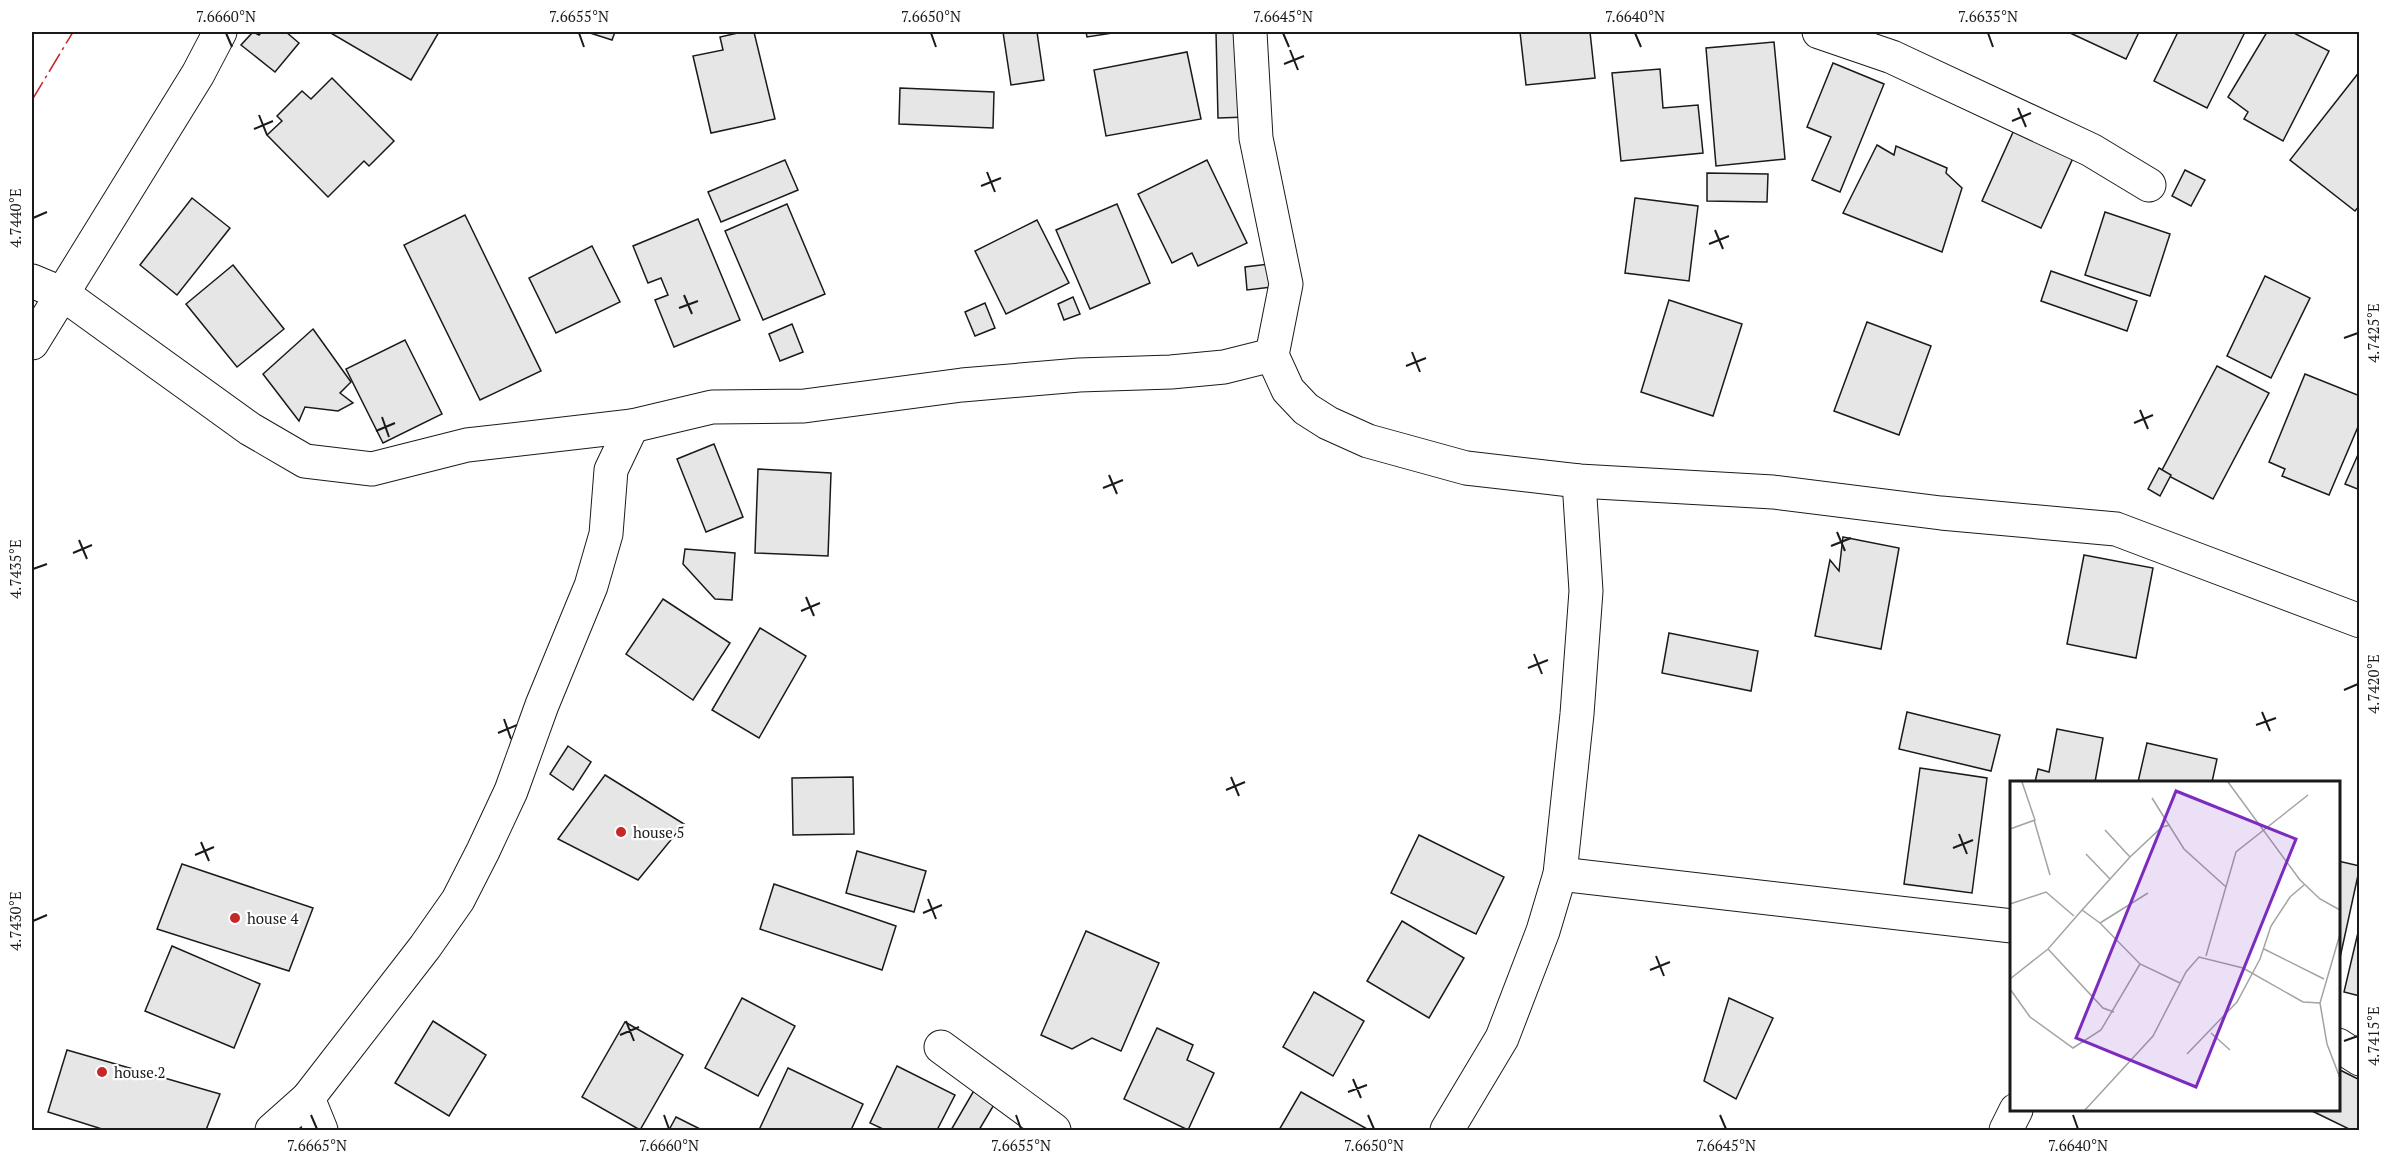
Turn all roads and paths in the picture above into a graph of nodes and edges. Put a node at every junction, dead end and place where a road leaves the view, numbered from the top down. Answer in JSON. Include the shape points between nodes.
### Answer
{"nodes":[{"id":1,"x":220,"y":32,"type":"edge"},
{"id":2,"x":1250,"y":32,"type":"edge"},
{"id":3,"x":1819,"y":32,"type":"edge"},
{"id":4,"x":1896,"y":44,"type":"edge"},
{"id":5,"x":2149,"y":185,"type":"dead end"},
{"id":6,"x":32,"y":281,"type":"edge"},
{"id":7,"x":63,"y":294,"type":"junction"},
{"id":8,"x":32,"y":343,"type":"edge"},
{"id":9,"x":1272,"y":355,"type":"junction"},
{"id":10,"x":633,"y":426,"type":"junction"},
{"id":11,"x":1579,"y":481,"type":"junction"},
{"id":12,"x":2360,"y":621,"type":"edge"},
{"id":13,"x":1560,"y":874,"type":"junction"},
{"id":14,"x":2010,"y":926,"type":"edge"},
{"id":15,"x":941,"y":1047,"type":"dead end"},
{"id":16,"x":2340,"y":1047,"type":"edge"},
{"id":17,"x":2360,"y":1059,"type":"edge"},
{"id":18,"x":308,"y":1098,"type":"junction"},
{"id":19,"x":2016,"y":1111,"type":"edge"},
{"id":20,"x":273,"y":1131,"type":"edge"},
{"id":21,"x":321,"y":1131,"type":"edge"},
{"id":22,"x":1054,"y":1131,"type":"edge"},
{"id":23,"x":1447,"y":1131,"type":"edge"},
{"id":24,"x":2006,"y":1131,"type":"edge"}],
"edges":[{"from":1,"to":7,"type":"street"},
{"from":2,"to":9,"type":"street","via":[[1256,138],[1286,284]]},
{"from":3,"to":4,"type":"street"},
{"from":4,"to":5,"type":"street"},
{"from":6,"to":7,"type":"street"},
{"from":7,"to":8,"type":"street"},
{"from":7,"to":10,"type":"street","via":[[250,429],[305,461],[372,469],[467,445]]},
{"from":9,"to":10,"type":"street","via":[[1224,367],[1171,372],[962,385],[804,406],[712,407]]},
{"from":9,"to":11,"type":"street","via":[[1288,390],[1306,409],[1368,441],[1466,468]]},
{"from":10,"to":18,"type":"street","via":[[611,470],[606,534],[591,586],[511,791],[483,850],[458,900],[432,938]]},
{"from":11,"to":12,"type":"street","via":[[1773,492],[2116,529]]},
{"from":11,"to":13,"type":"street","via":[[1586,591]]},
{"from":13,"to":14,"type":"street"},
{"from":13,"to":23,"type":"street","via":[[1502,1038]]},
{"from":15,"to":22,"type":"street"},
{"from":16,"to":17,"type":"street"},
{"from":18,"to":20,"type":"street"},
{"from":18,"to":21,"type":"street"},
{"from":19,"to":24,"type":"street"}]}
